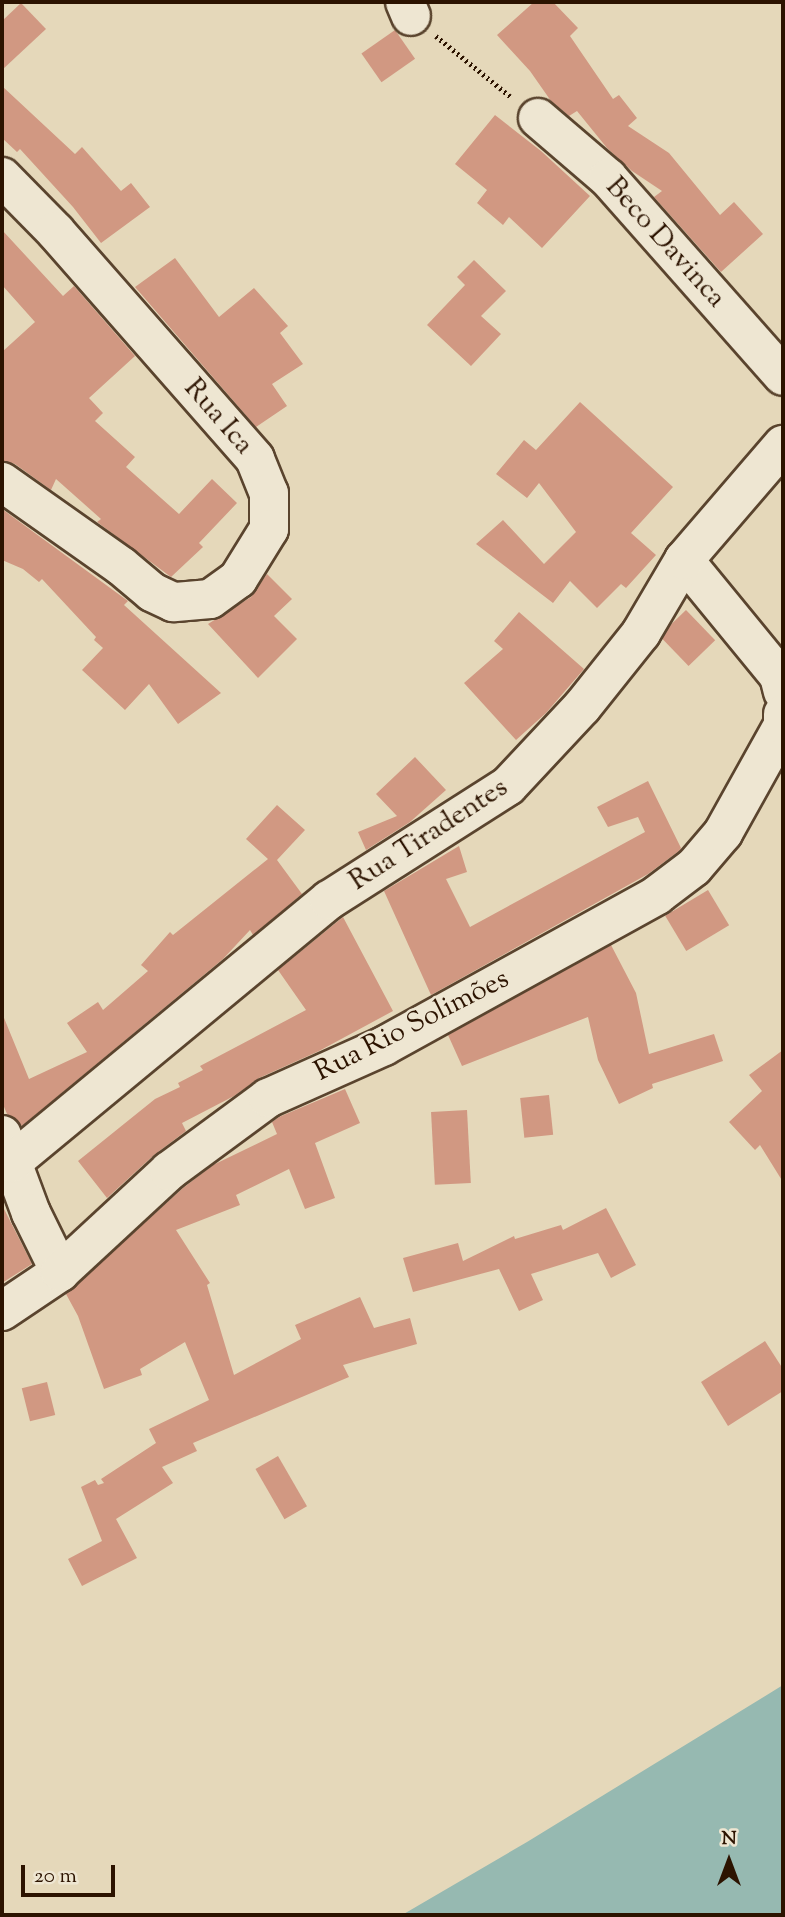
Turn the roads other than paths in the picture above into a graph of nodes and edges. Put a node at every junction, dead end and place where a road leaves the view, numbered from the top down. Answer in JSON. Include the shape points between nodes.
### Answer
{"nodes":[{"id":1,"x":538,"y":118,"type":"road end"},
{"id":2,"x":2,"y":177,"type":"edge"},
{"id":3,"x":783,"y":376,"type":"edge"},
{"id":4,"x":783,"y":444,"type":"edge"},
{"id":5,"x":2,"y":482,"type":"edge"},
{"id":6,"x":684,"y":560,"type":"junction"},
{"id":7,"x":783,"y":692,"type":"edge"},
{"id":8,"x":783,"y":714,"type":"edge"},
{"id":9,"x":6,"y":1149,"type":"edge"},
{"id":10,"x":60,"y":1272,"type":"junction"},
{"id":11,"x":2,"y":1311,"type":"edge"}],
"edges":[{"from":1,"to":3,"type":"street","name":"Beco Davinca","via":[[608,178]]},
{"from":2,"to":5,"type":"street","name":"Rua Ica","via":[[255,459],[269,493],[269,530],[238,579],[210,599],[173,602],[152,592]]},
{"from":4,"to":6,"type":"street","name":"Rua Tiradentes"},
{"from":6,"to":7,"type":"street","via":[[779,676]]},
{"from":6,"to":9,"type":"street","name":"Rua Tiradentes","via":[[641,633],[508,786],[329,900]]},
{"from":8,"to":10,"type":"street","name":"Rua Rio Solimões","via":[[783,725],[723,833],[694,867],[657,895],[384,1046],[268,1098],[169,1171]]},
{"from":9,"to":10,"type":"street"},
{"from":10,"to":11,"type":"street","name":"Rua Rio Solimões"}]}
